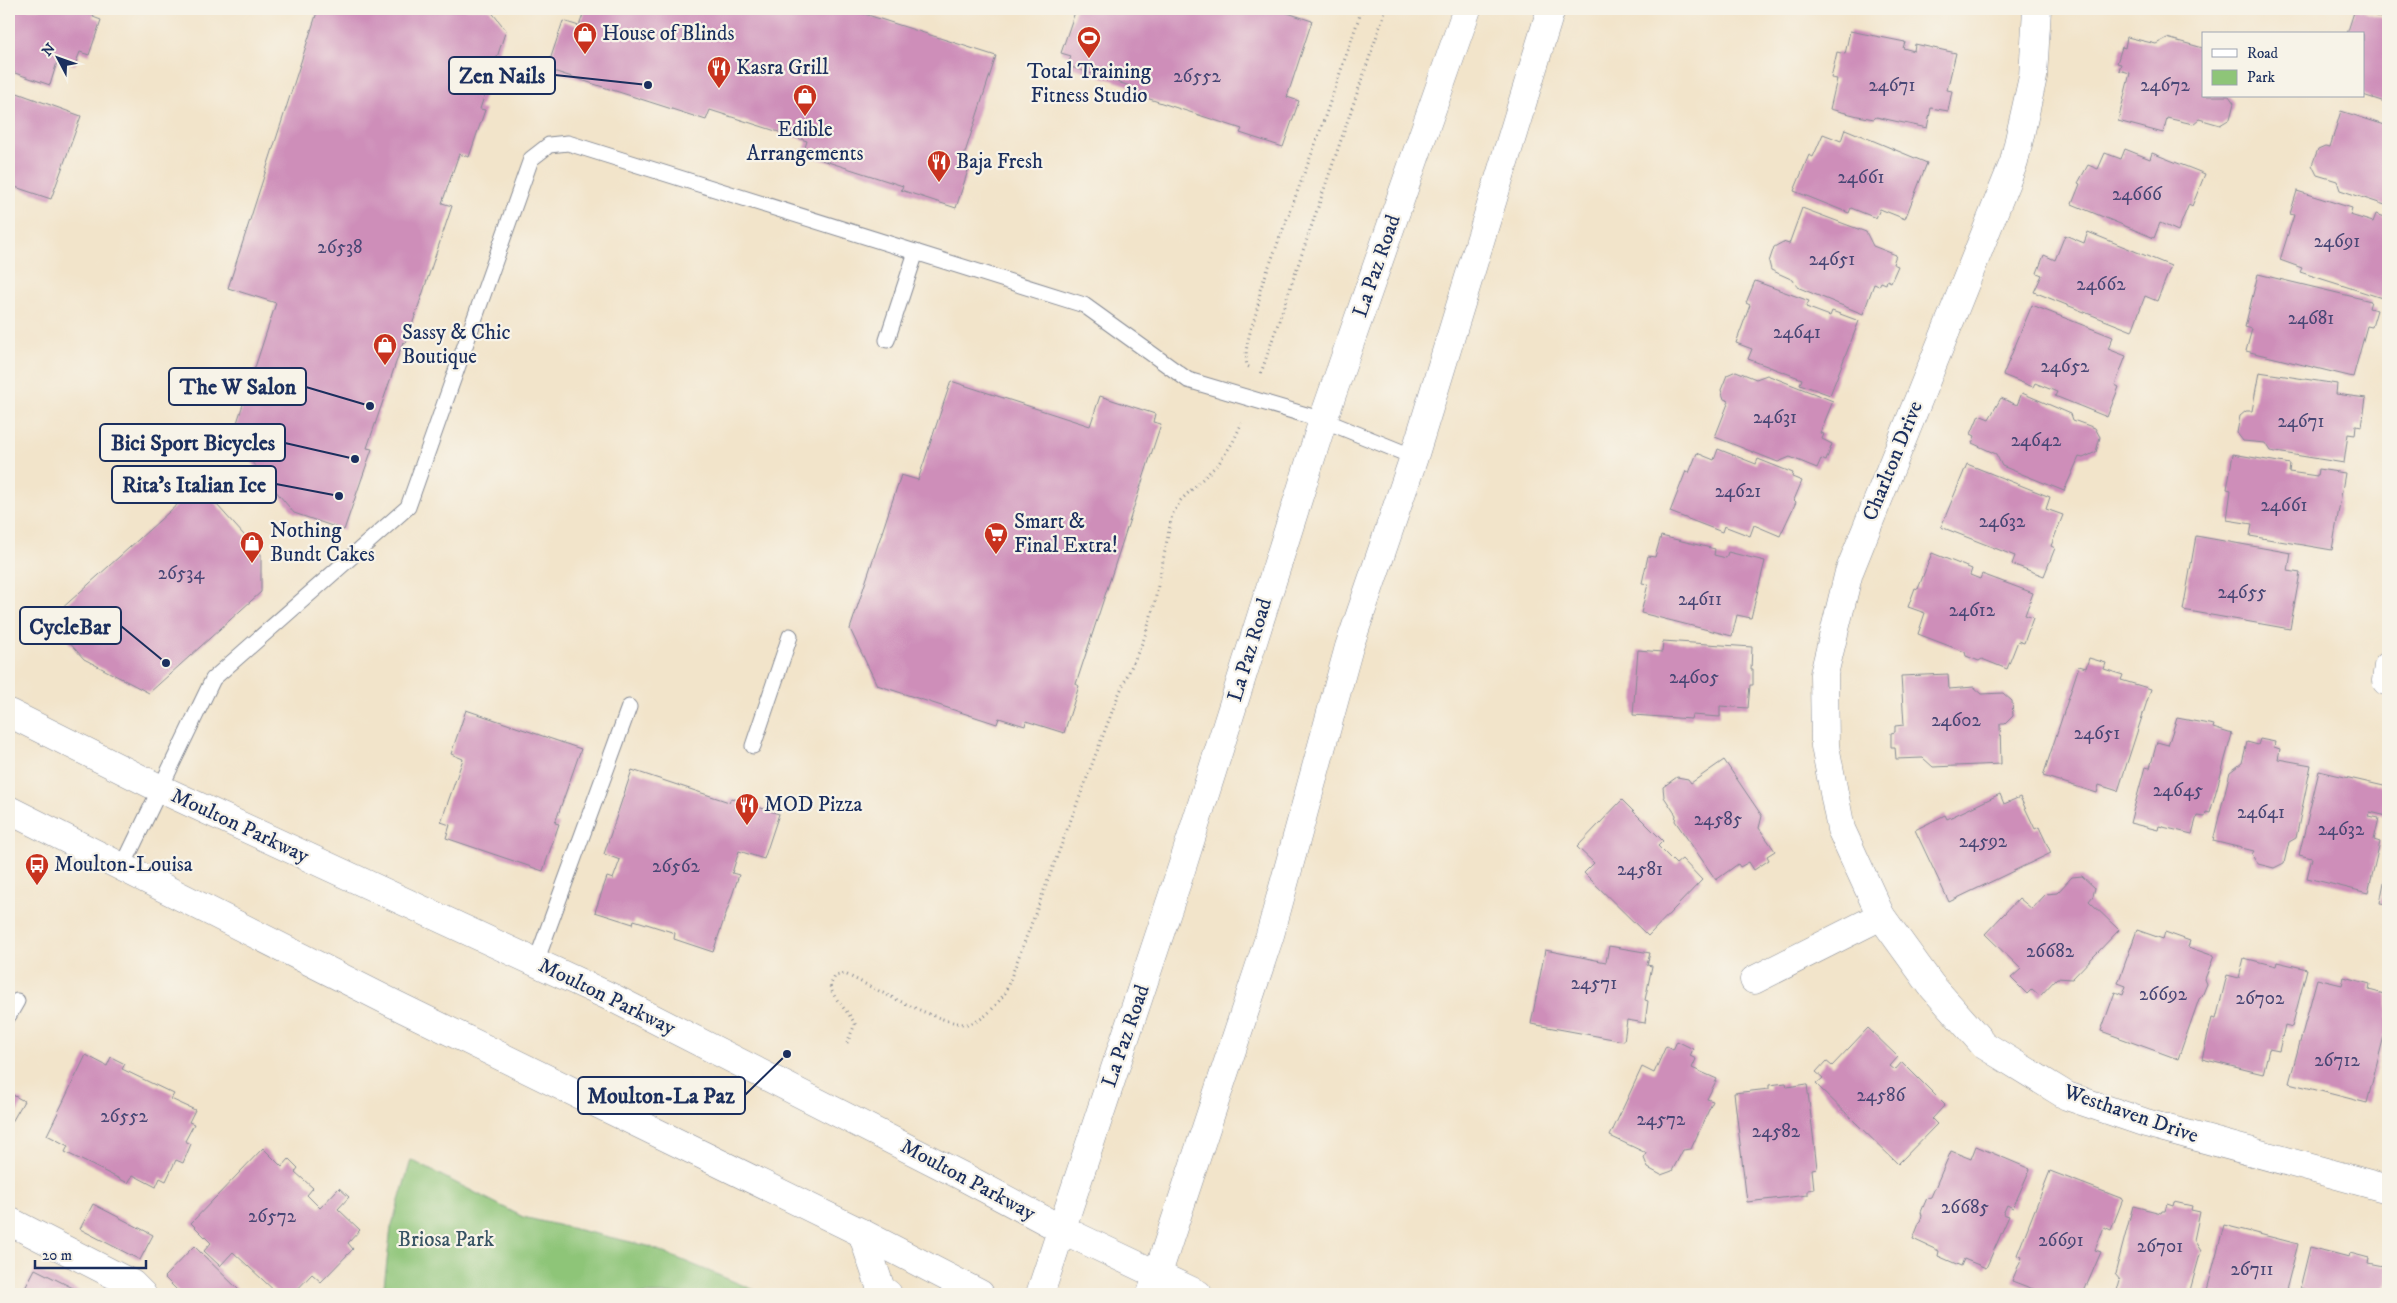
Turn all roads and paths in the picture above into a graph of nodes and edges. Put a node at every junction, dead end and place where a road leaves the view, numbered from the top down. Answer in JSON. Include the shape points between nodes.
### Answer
{"nodes":[{"id":1,"x":1362,"y":9,"type":"edge"},
{"id":2,"x":1386,"y":9,"type":"edge"},
{"id":3,"x":1467,"y":9,"type":"edge"},
{"id":4,"x":1551,"y":9,"type":"edge"},
{"id":5,"x":2037,"y":9,"type":"edge"},
{"id":6,"x":916,"y":252,"type":"junction"},
{"id":7,"x":887,"y":340,"type":"dead end"},
{"id":8,"x":1262,"y":372,"type":"junction"},
{"id":9,"x":1252,"y":400,"type":"junction"},
{"id":10,"x":1323,"y":420,"type":"junction"},
{"id":11,"x":1414,"y":457,"type":"junction"},
{"id":12,"x":790,"y":636,"type":"dead end"},
{"id":13,"x":628,"y":707,"type":"dead end"},
{"id":14,"x":9,"y":713,"type":"edge"},
{"id":15,"x":753,"y":746,"type":"dead end"},
{"id":16,"x":161,"y":790,"type":"junction"},
{"id":17,"x":9,"y":810,"type":"edge"},
{"id":18,"x":122,"y":868,"type":"junction"},
{"id":19,"x":1882,"y":916,"type":"junction"},
{"id":20,"x":536,"y":962,"type":"junction"},
{"id":21,"x":1754,"y":980,"type":"dead end"},
{"id":22,"x":17,"y":1001,"type":"dead end"},
{"id":23,"x":9,"y":1014,"type":"edge"},
{"id":24,"x":847,"y":1043,"type":"dead end"},
{"id":25,"x":2388,"y":1189,"type":"edge"},
{"id":26,"x":9,"y":1222,"type":"edge"},
{"id":27,"x":1061,"y":1229,"type":"junction"},
{"id":28,"x":862,"y":1233,"type":"junction"},
{"id":29,"x":1154,"y":1285,"type":"edge"},
{"id":30,"x":735,"y":1290,"type":"dead end"},
{"id":31,"x":142,"y":1294,"type":"edge"},
{"id":32,"x":731,"y":1294,"type":"edge"},
{"id":33,"x":888,"y":1294,"type":"edge"},
{"id":34,"x":980,"y":1294,"type":"edge"},
{"id":35,"x":1040,"y":1294,"type":"edge"},
{"id":36,"x":1198,"y":1294,"type":"edge"}],
"edges":[{"from":1,"to":8,"type":"path","via":[[1260,290],[1260,307],[1244,352],[1247,366]]},
{"from":2,"to":8,"type":"path"},
{"from":3,"to":10,"type":"main road","name":"La Paz Road"},
{"from":4,"to":11,"type":"main road"},
{"from":5,"to":19,"type":"main road","name":"Charlton Drive","via":[[2033,77],[2014,162],[1849,572],[1824,674],[1825,746],[1841,829]]},
{"from":6,"to":7,"type":"lane"},
{"from":6,"to":9,"type":"lane","via":[[1084,305],[1188,380]]},
{"from":6,"to":16,"type":"lane","via":[[568,143],[549,145],[531,159],[408,507],[213,679]]},
{"from":8,"to":9,"type":"path"},
{"from":9,"to":10,"type":"lane"},
{"from":9,"to":24,"type":"path","via":[[1233,442],[1219,463],[1181,500],[1172,515],[1154,606],[1144,638],[1118,696],[1005,993],[988,1014],[968,1024],[949,1022],[845,974],[835,976],[830,986],[833,997],[850,1012],[856,1024]]},
{"from":10,"to":11,"type":"lane"},
{"from":10,"to":27,"type":"main road","name":"La Paz Road","via":[[1182,867]]},
{"from":11,"to":29,"type":"main road","via":[[1349,647],[1270,935]]},
{"from":12,"to":15,"type":"lane"},
{"from":13,"to":20,"type":"lane"},
{"from":14,"to":16,"type":"main road","name":"Moulton Parkway"},
{"from":16,"to":18,"type":"lane"},
{"from":16,"to":20,"type":"main road","name":"Moulton Parkway"},
{"from":17,"to":18,"type":"main road"},
{"from":18,"to":28,"type":"main road"},
{"from":19,"to":21,"type":"main road"},
{"from":19,"to":25,"type":"main road","name":"Westhaven Drive","via":[[1931,985],[1984,1045],[2068,1096],[2146,1123]]},
{"from":20,"to":27,"type":"main road","name":"Moulton Parkway","via":[[615,999]]},
{"from":22,"to":23,"type":"lane"},
{"from":26,"to":31,"type":"main road","via":[[132,1284]]},
{"from":27,"to":29,"type":"main road","name":"Moulton Parkway"},
{"from":27,"to":35,"type":"main road","name":"La Paz Road"},
{"from":28,"to":33,"type":"main road","via":[[881,1289]]},
{"from":28,"to":34,"type":"main road"},
{"from":29,"to":36,"type":"main road","name":"Moulton Parkway"},
{"from":30,"to":32,"type":"path"}]}
